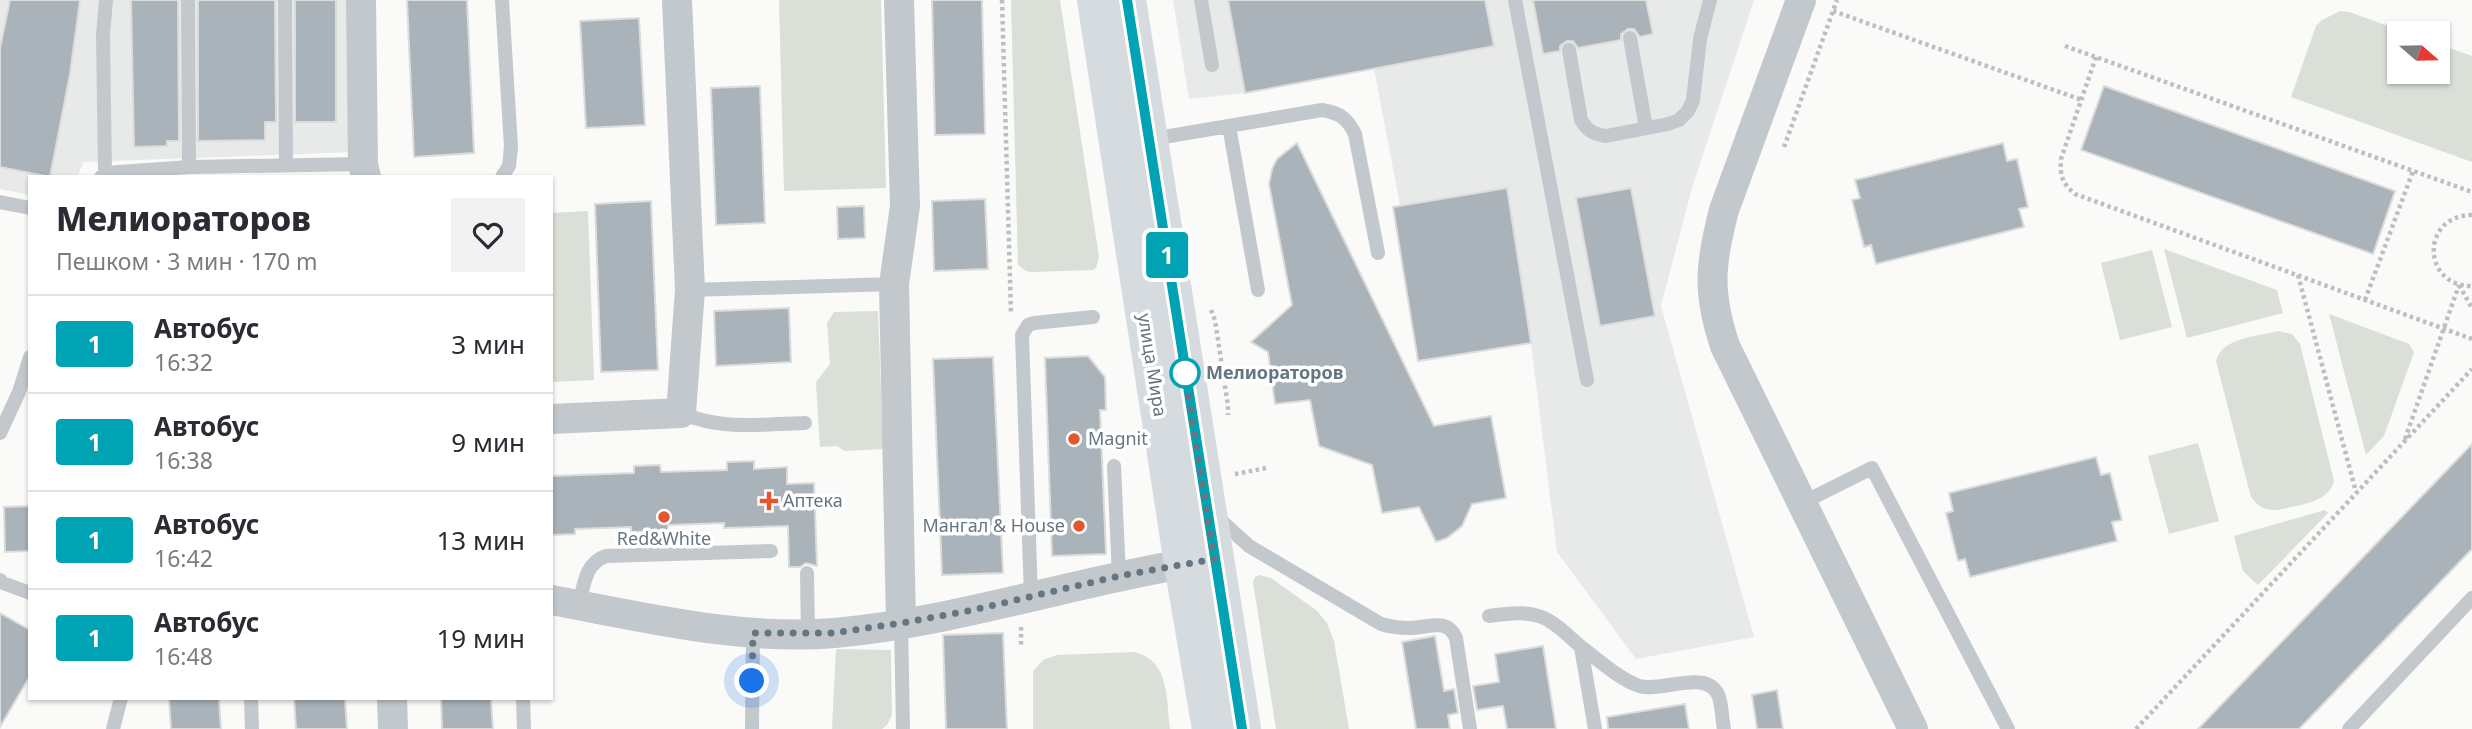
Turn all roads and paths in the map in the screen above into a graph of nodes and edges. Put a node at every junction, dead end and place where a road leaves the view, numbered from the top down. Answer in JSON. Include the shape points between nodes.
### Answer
{"nodes":[{"id":1,"x":106,"y":0,"type":"edge"},
{"id":2,"x":188,"y":0,"type":"edge"},
{"id":3,"x":285,"y":0,"type":"edge"},
{"id":4,"x":361,"y":0,"type":"edge"},
{"id":5,"x":502,"y":0,"type":"edge"},
{"id":6,"x":677,"y":0,"type":"edge"},
{"id":7,"x":898,"y":0,"type":"edge"},
{"id":8,"x":1096,"y":0,"type":"edge"},
{"id":9,"x":1127,"y":0,"type":"edge"},
{"id":10,"x":1201,"y":0,"type":"edge"},
{"id":11,"x":1515,"y":0,"type":"edge"},
{"id":12,"x":1710,"y":0,"type":"edge"},
{"id":13,"x":1801,"y":0,"type":"edge"},
{"id":14,"x":1837,"y":0,"type":"edge"},
{"id":15,"x":1833,"y":11,"type":"junction"},
{"id":16,"x":1630,"y":38,"type":"dead end"},
{"id":17,"x":2065,"y":46,"type":"dead end"},
{"id":18,"x":1569,"y":50,"type":"dead end"},
{"id":19,"x":2096,"y":57,"type":"junction"},
{"id":20,"x":1212,"y":65,"type":"dead end"},
{"id":21,"x":2081,"y":100,"type":"junction"},
{"id":22,"x":1229,"y":126,"type":"junction"},
{"id":23,"x":1646,"y":128,"type":"junction"},
{"id":24,"x":1149,"y":139,"type":"junction"},
{"id":25,"x":1784,"y":147,"type":"dead end"},
{"id":26,"x":286,"y":164,"type":"junction"},
{"id":27,"x":189,"y":167,"type":"junction"},
{"id":28,"x":364,"y":170,"type":"edge"},
{"id":29,"x":2413,"y":171,"type":"junction"},
{"id":30,"x":208,"y":172,"type":"edge"},
{"id":31,"x":103,"y":175,"type":"edge"},
{"id":32,"x":503,"y":175,"type":"edge"},
{"id":33,"x":2472,"y":191,"type":"edge"},
{"id":34,"x":0,"y":202,"type":"edge"},
{"id":35,"x":28,"y":208,"type":"edge"},
{"id":36,"x":2472,"y":215,"type":"edge"},
{"id":37,"x":1378,"y":253,"type":"dead end"},
{"id":38,"x":2298,"y":275,"type":"junction"},
{"id":39,"x":894,"y":284,"type":"junction"},
{"id":40,"x":2459,"y":285,"type":"junction"},
{"id":41,"x":2472,"y":286,"type":"edge"},
{"id":42,"x":690,"y":290,"type":"junction"},
{"id":43,"x":1258,"y":290,"type":"dead end"},
{"id":44,"x":2365,"y":300,"type":"junction"},
{"id":45,"x":2472,"y":308,"type":"edge"},
{"id":46,"x":1093,"y":317,"type":"dead end"},
{"id":47,"x":2444,"y":328,"type":"junction"},
{"id":48,"x":2472,"y":339,"type":"edge"},
{"id":49,"x":28,"y":363,"type":"edge"},
{"id":50,"x":2472,"y":369,"type":"edge"},
{"id":51,"x":1587,"y":380,"type":"dead end"},
{"id":52,"x":681,"y":413,"type":"junction"},
{"id":53,"x":553,"y":419,"type":"edge"},
{"id":54,"x":805,"y":423,"type":"dead end"},
{"id":55,"x":0,"y":433,"type":"edge"},
{"id":56,"x":2404,"y":441,"type":"junction"},
{"id":57,"x":1114,"y":466,"type":"dead end"},
{"id":58,"x":2356,"y":493,"type":"junction"},
{"id":59,"x":1204,"y":499,"type":"junction"},
{"id":60,"x":1802,"y":503,"type":"junction"},
{"id":61,"x":771,"y":551,"type":"dead end"},
{"id":62,"x":1198,"y":561,"type":"junction"},
{"id":63,"x":807,"y":573,"type":"dead end"},
{"id":64,"x":1119,"y":576,"type":"junction"},
{"id":65,"x":0,"y":580,"type":"edge"},
{"id":66,"x":28,"y":592,"type":"edge"},
{"id":67,"x":1031,"y":596,"type":"junction"},
{"id":68,"x":2472,"y":598,"type":"edge"},
{"id":69,"x":565,"y":602,"type":"edge"},
{"id":70,"x":1489,"y":616,"type":"dead end"},
{"id":71,"x":901,"y":623,"type":"junction"},
{"id":72,"x":753,"y":633,"type":"junction"},
{"id":73,"x":808,"y":634,"type":"junction"},
{"id":74,"x":1581,"y":647,"type":"junction"},
{"id":75,"x":120,"y":700,"type":"edge"},
{"id":76,"x":251,"y":700,"type":"edge"},
{"id":77,"x":392,"y":700,"type":"edge"},
{"id":78,"x":523,"y":700,"type":"edge"},
{"id":79,"x":113,"y":729,"type":"edge"},
{"id":80,"x":252,"y":729,"type":"edge"},
{"id":81,"x":393,"y":729,"type":"edge"},
{"id":82,"x":524,"y":729,"type":"edge"},
{"id":83,"x":752,"y":729,"type":"edge"},
{"id":84,"x":903,"y":729,"type":"edge"},
{"id":85,"x":1211,"y":729,"type":"edge"},
{"id":86,"x":1242,"y":729,"type":"edge"},
{"id":87,"x":1471,"y":729,"type":"edge"},
{"id":88,"x":1595,"y":729,"type":"edge"},
{"id":89,"x":1724,"y":729,"type":"edge"},
{"id":90,"x":1913,"y":729,"type":"edge"},
{"id":91,"x":2008,"y":729,"type":"edge"},
{"id":92,"x":2136,"y":729,"type":"edge"},
{"id":93,"x":2349,"y":729,"type":"edge"}],
"edges":[{"from":1,"to":31,"type":"lane"},
{"from":2,"to":27,"type":"lane"},
{"from":3,"to":26,"type":"lane"},
{"from":4,"to":28,"type":"street"},
{"from":5,"to":32,"type":"lane","via":[[511,147]]},
{"from":6,"to":42,"type":"street"},
{"from":7,"to":39,"type":"street","via":[[905,206]]},
{"from":8,"to":62,"type":"main road","name":"улица Мира"},
{"from":9,"to":24,"type":"main road","name":"улица Мира"},
{"from":10,"to":20,"type":"lane"},
{"from":11,"to":51,"type":"lane"},
{"from":12,"to":23,"type":"lane","via":[[1688,111],[1678,120]]},
{"from":13,"to":60,"type":"street","via":[[1724,210],[1715,243],[1712,299],[1724,346]]},
{"from":14,"to":15,"type":"path"},
{"from":15,"to":21,"type":"path"},
{"from":15,"to":25,"type":"path"},
{"from":16,"to":23,"type":"lane"},
{"from":17,"to":19,"type":"path"},
{"from":18,"to":23,"type":"lane","via":[[1581,120],[1587,129],[1606,136]]},
{"from":19,"to":21,"type":"path"},
{"from":19,"to":29,"type":"path"},
{"from":21,"to":38,"type":"path","via":[[2060,174],[2075,194]]},
{"from":22,"to":24,"type":"lane"},
{"from":22,"to":37,"type":"lane","via":[[1322,110],[1347,119],[1355,134]]},
{"from":22,"to":43,"type":"lane"},
{"from":24,"to":59,"type":"main road","name":"улица Мира"},
{"from":26,"to":28,"type":"lane"},
{"from":26,"to":30,"type":"lane"},
{"from":27,"to":30,"type":"lane"},
{"from":27,"to":31,"type":"lane"},
{"from":29,"to":33,"type":"path"},
{"from":29,"to":44,"type":"path"},
{"from":34,"to":35,"type":"lane"},
{"from":36,"to":40,"type":"path","via":[[2446,223],[2434,243],[2440,271]]},
{"from":38,"to":44,"type":"path"},
{"from":38,"to":58,"type":"path"},
{"from":39,"to":42,"type":"lane"},
{"from":39,"to":71,"type":"street"},
{"from":40,"to":41,"type":"path"},
{"from":40,"to":45,"type":"path"},
{"from":40,"to":47,"type":"path"},
{"from":42,"to":52,"type":"street"},
{"from":44,"to":47,"type":"path"},
{"from":46,"to":67,"type":"lane","via":[[1034,323],[1022,335]]},
{"from":47,"to":48,"type":"path"},
{"from":47,"to":56,"type":"path"},
{"from":49,"to":55,"type":"lane"},
{"from":50,"to":56,"type":"path"},
{"from":52,"to":53,"type":"street"},
{"from":52,"to":54,"type":"lane","via":[[723,426]]},
{"from":56,"to":58,"type":"path"},
{"from":57,"to":64,"type":"lane"},
{"from":58,"to":92,"type":"path"},
{"from":59,"to":62,"type":"main road","name":"улица Мира"},
{"from":59,"to":87,"type":"lane","via":[[1249,546],[1369,617],[1395,628],[1438,624],[1453,631]]},
{"from":60,"to":90,"type":"street"},
{"from":60,"to":91,"type":"lane","via":[[1872,468]]},
{"from":61,"to":69,"type":"lane","via":[[606,556],[593,562]]},
{"from":62,"to":64,"type":"street"},
{"from":62,"to":85,"type":"main road","name":"улица Мира"},
{"from":62,"to":86,"type":"main road","name":"улица Мира"},
{"from":63,"to":73,"type":"lane"},
{"from":64,"to":67,"type":"street"},
{"from":65,"to":66,"type":"lane"},
{"from":67,"to":71,"type":"street"},
{"from":68,"to":93,"type":"lane"},
{"from":69,"to":72,"type":"street"},
{"from":70,"to":74,"type":"lane","via":[[1516,612],[1544,616]]},
{"from":71,"to":73,"type":"street"},
{"from":71,"to":84,"type":"lane"},
{"from":72,"to":73,"type":"street"},
{"from":72,"to":83,"type":"lane"},
{"from":74,"to":88,"type":"lane"},
{"from":74,"to":89,"type":"lane","via":[[1641,687],[1705,683],[1718,697]]},
{"from":75,"to":79,"type":"lane"},
{"from":76,"to":80,"type":"lane"},
{"from":77,"to":81,"type":"street"},
{"from":78,"to":82,"type":"lane"}]}
